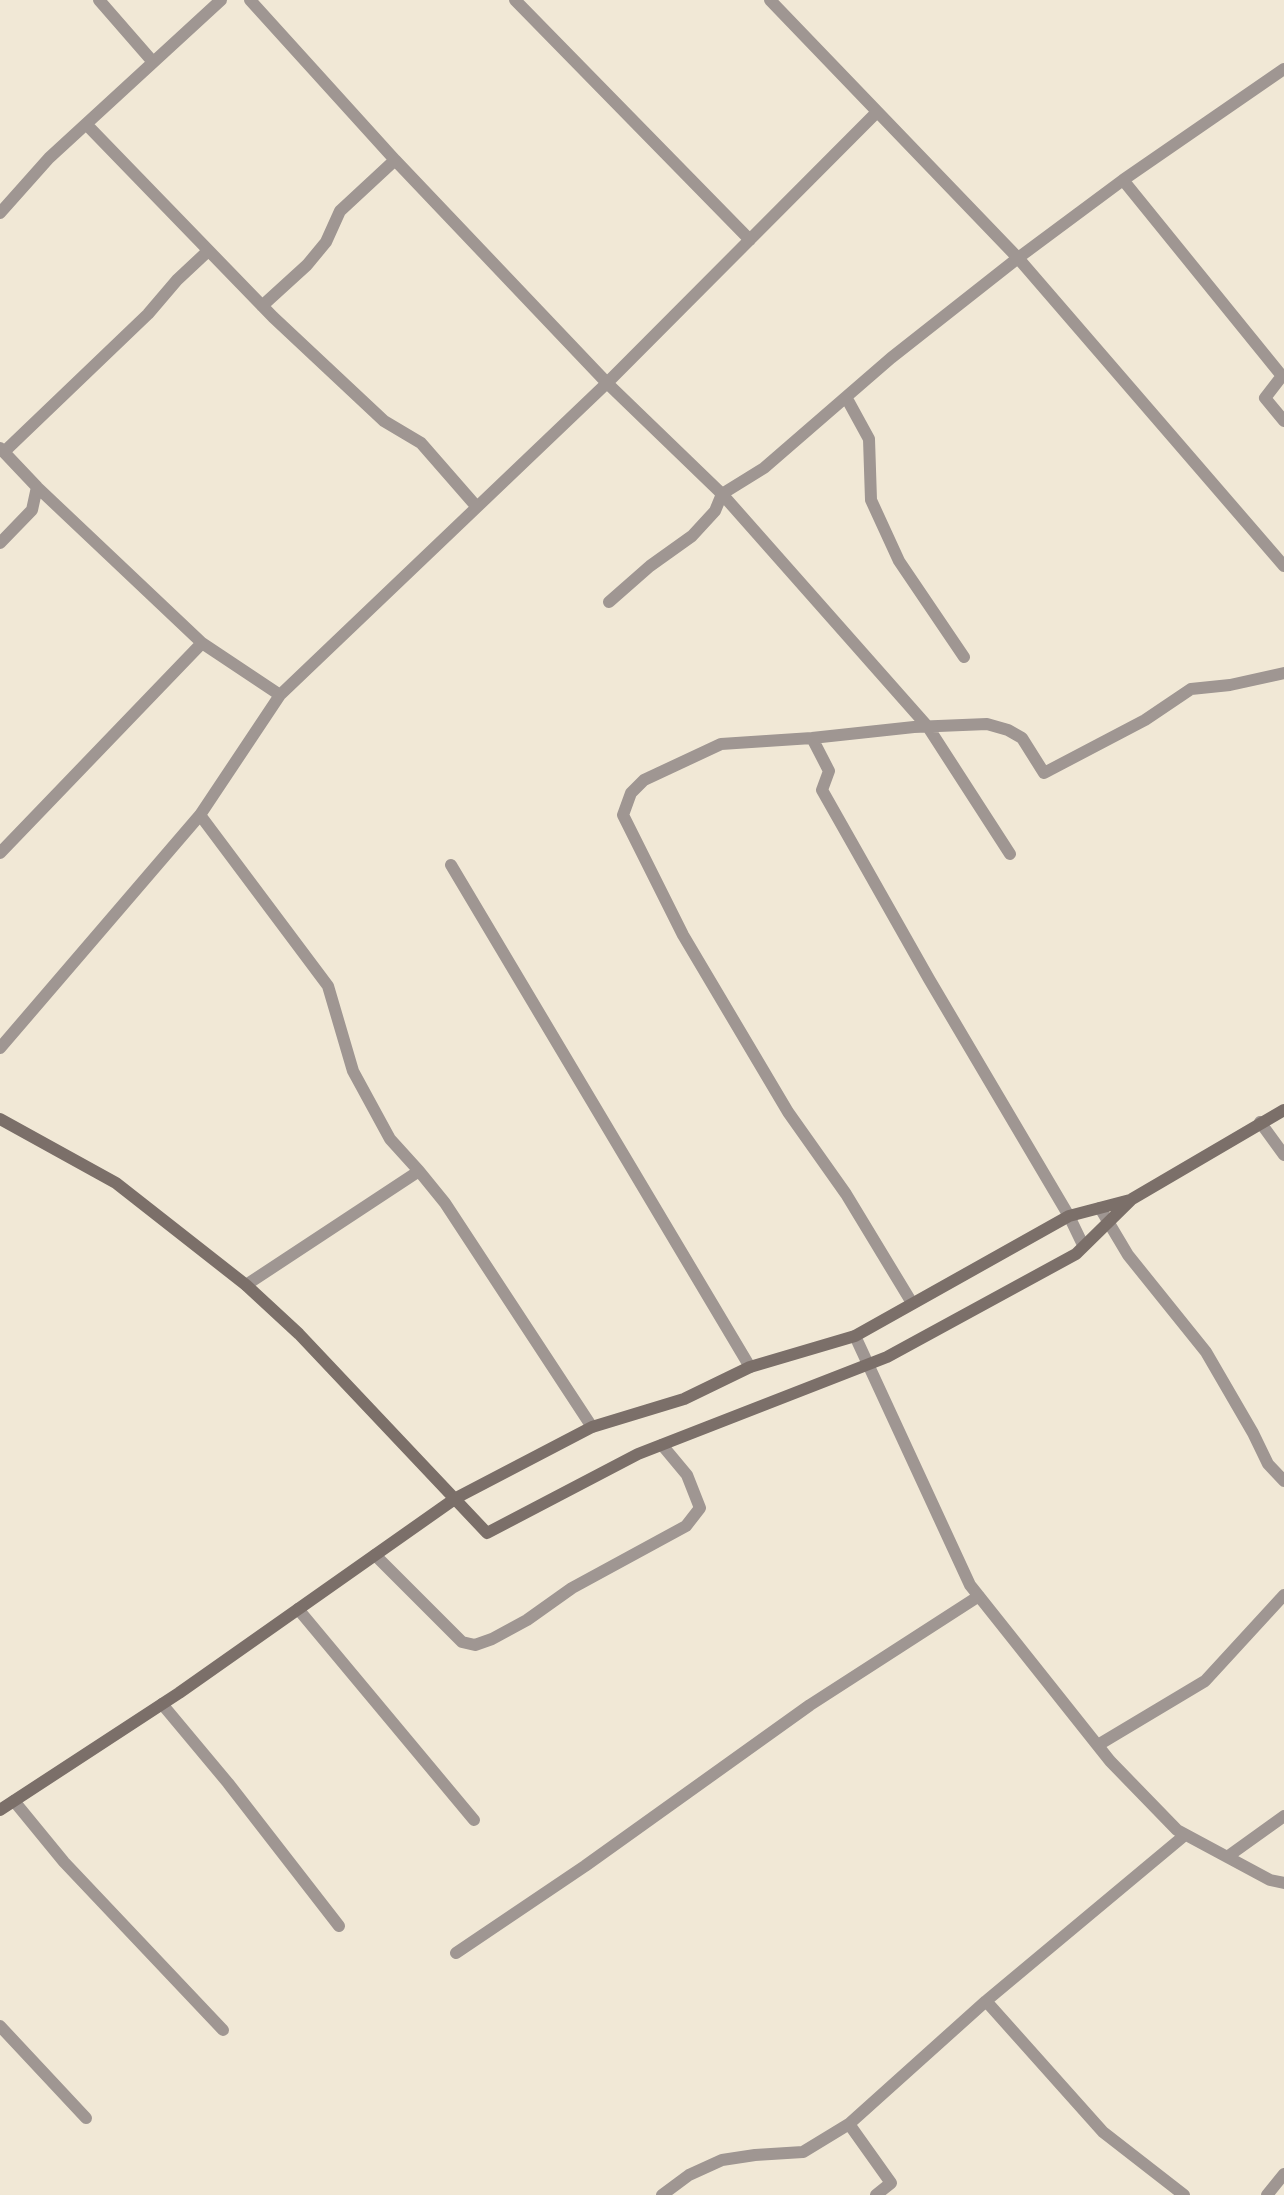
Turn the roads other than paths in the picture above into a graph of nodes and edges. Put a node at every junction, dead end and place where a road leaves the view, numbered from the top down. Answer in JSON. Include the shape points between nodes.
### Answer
{"nodes":[{"id":1,"x":99,"y":0,"type":"edge"},
{"id":2,"x":221,"y":0,"type":"edge"},
{"id":3,"x":250,"y":0,"type":"edge"},
{"id":4,"x":516,"y":0,"type":"edge"},
{"id":5,"x":770,"y":0,"type":"edge"},
{"id":6,"x":153,"y":62,"type":"junction"},
{"id":7,"x":1284,"y":70,"type":"edge"},
{"id":8,"x":877,"y":112,"type":"junction"},
{"id":9,"x":86,"y":124,"type":"junction"},
{"id":10,"x":395,"y":160,"type":"junction"},
{"id":11,"x":1123,"y":180,"type":"junction"},
{"id":12,"x":0,"y":213,"type":"edge"},
{"id":13,"x":750,"y":240,"type":"junction"},
{"id":14,"x":208,"y":251,"type":"junction"},
{"id":15,"x":1018,"y":258,"type":"junction"},
{"id":16,"x":262,"y":306,"type":"junction"},
{"id":17,"x":607,"y":383,"type":"junction"},
{"id":18,"x":846,"y":397,"type":"junction"},
{"id":19,"x":1284,"y":421,"type":"edge"},
{"id":20,"x":2,"y":450,"type":"edge"},
{"id":21,"x":37,"y":487,"type":"junction"},
{"id":22,"x":722,"y":494,"type":"junction"},
{"id":23,"x":476,"y":506,"type":"junction"},
{"id":24,"x":0,"y":543,"type":"edge"},
{"id":25,"x":1284,"y":566,"type":"edge"},
{"id":26,"x":609,"y":602,"type":"dead end"},
{"id":27,"x":202,"y":643,"type":"junction"},
{"id":28,"x":964,"y":656,"type":"dead end"},
{"id":29,"x":1284,"y":673,"type":"edge"},
{"id":30,"x":280,"y":695,"type":"junction"},
{"id":31,"x":928,"y":727,"type":"junction"},
{"id":32,"x":812,"y":738,"type":"junction"},
{"id":33,"x":200,"y":815,"type":"junction"},
{"id":34,"x":0,"y":853,"type":"edge"},
{"id":35,"x":1010,"y":854,"type":"dead end"},
{"id":36,"x":451,"y":865,"type":"dead end"},
{"id":37,"x":0,"y":1048,"type":"edge"},
{"id":38,"x":1284,"y":1110,"type":"edge"},
{"id":39,"x":0,"y":1119,"type":"edge"},
{"id":40,"x":1260,"y":1122,"type":"junction"},
{"id":41,"x":1284,"y":1155,"type":"edge"},
{"id":42,"x":419,"y":1171,"type":"junction"},
{"id":43,"x":1132,"y":1199,"type":"junction"},
{"id":44,"x":1100,"y":1208,"type":"junction"},
{"id":45,"x":1069,"y":1216,"type":"junction"},
{"id":46,"x":1109,"y":1220,"type":"junction"},
{"id":47,"x":1083,"y":1245,"type":"junction"},
{"id":48,"x":246,"y":1285,"type":"junction"},
{"id":49,"x":912,"y":1303,"type":"junction"},
{"id":50,"x":855,"y":1336,"type":"junction"},
{"id":51,"x":867,"y":1366,"type":"junction"},
{"id":52,"x":750,"y":1367,"type":"junction"},
{"id":53,"x":592,"y":1427,"type":"junction"},
{"id":54,"x":662,"y":1446,"type":"junction"},
{"id":55,"x":1284,"y":1481,"type":"edge"},
{"id":56,"x":456,"y":1498,"type":"junction"},
{"id":57,"x":376,"y":1555,"type":"junction"},
{"id":58,"x":1284,"y":1595,"type":"edge"},
{"id":59,"x":979,"y":1596,"type":"junction"},
{"id":60,"x":298,"y":1609,"type":"junction"},
{"id":61,"x":162,"y":1704,"type":"junction"},
{"id":62,"x":1098,"y":1745,"type":"junction"},
{"id":63,"x":14,"y":1801,"type":"junction"},
{"id":64,"x":0,"y":1810,"type":"edge"},
{"id":65,"x":1284,"y":1816,"type":"edge"},
{"id":66,"x":474,"y":1820,"type":"dead end"},
{"id":67,"x":1185,"y":1834,"type":"junction"},
{"id":68,"x":1227,"y":1857,"type":"junction"},
{"id":69,"x":1284,"y":1883,"type":"edge"},
{"id":70,"x":339,"y":1926,"type":"dead end"},
{"id":71,"x":456,"y":1953,"type":"dead end"},
{"id":72,"x":986,"y":2001,"type":"junction"},
{"id":73,"x":0,"y":2026,"type":"edge"},
{"id":74,"x":223,"y":2030,"type":"dead end"},
{"id":75,"x":86,"y":2118,"type":"dead end"},
{"id":76,"x":849,"y":2124,"type":"junction"},
{"id":77,"x":1284,"y":2174,"type":"edge"},
{"id":78,"x":662,"y":2195,"type":"edge"},
{"id":79,"x":876,"y":2195,"type":"edge"},
{"id":80,"x":1184,"y":2195,"type":"edge"},
{"id":81,"x":1267,"y":2195,"type":"edge"}],
"edges":[{"from":1,"to":6,"type":"street"},
{"from":2,"to":6,"type":"street"},
{"from":3,"to":10,"type":"street"},
{"from":4,"to":13,"type":"street"},
{"from":5,"to":8,"type":"street"},
{"from":6,"to":9,"type":"street"},
{"from":7,"to":11,"type":"street"},
{"from":8,"to":13,"type":"street"},
{"from":8,"to":15,"type":"street"},
{"from":9,"to":12,"type":"street","via":[[49,158]]},
{"from":9,"to":14,"type":"street"},
{"from":10,"to":16,"type":"street","via":[[340,211],[326,242],[307,265]]},
{"from":10,"to":17,"type":"street"},
{"from":11,"to":15,"type":"street"},
{"from":11,"to":19,"type":"street","via":[[1282,376],[1265,398]]},
{"from":13,"to":17,"type":"street"},
{"from":14,"to":16,"type":"street"},
{"from":14,"to":20,"type":"street","via":[[148,314]]},
{"from":15,"to":18,"type":"street","via":[[890,358]]},
{"from":15,"to":25,"type":"street"},
{"from":16,"to":23,"type":"street","via":[[384,421],[421,443]]},
{"from":17,"to":22,"type":"street"},
{"from":17,"to":23,"type":"street"},
{"from":18,"to":22,"type":"street","via":[[764,468]]},
{"from":18,"to":28,"type":"street","via":[[869,439],[871,500],[875,509],[899,560]]},
{"from":20,"to":21,"type":"street"},
{"from":21,"to":24,"type":"street","via":[[32,510]]},
{"from":21,"to":27,"type":"street"},
{"from":22,"to":26,"type":"street","via":[[715,510],[692,536],[650,566]]},
{"from":22,"to":31,"type":"street"},
{"from":23,"to":30,"type":"street"},
{"from":27,"to":30,"type":"street"},
{"from":27,"to":34,"type":"street"},
{"from":29,"to":31,"type":"street","via":[[1230,685],[1190,689],[1145,720],[1044,773],[1022,738],[1008,730],[987,724]]},
{"from":30,"to":33,"type":"street"},
{"from":31,"to":32,"type":"street"},
{"from":31,"to":35,"type":"street"},
{"from":32,"to":45,"type":"street","via":[[829,770],[822,790]]},
{"from":32,"to":49,"type":"street","via":[[721,744],[644,780],[631,793],[623,815],[683,935],[788,1112],[846,1194]]},
{"from":33,"to":37,"type":"street"},
{"from":33,"to":42,"type":"street","via":[[328,986],[353,1071],[390,1139]]},
{"from":36,"to":52,"type":"street"},
{"from":38,"to":40,"type":"street"},
{"from":39,"to":48,"type":"street","via":[[116,1183]]},
{"from":40,"to":41,"type":"street"},
{"from":40,"to":43,"type":"street"},
{"from":42,"to":48,"type":"street"},
{"from":42,"to":53,"type":"street","via":[[445,1202]]},
{"from":43,"to":44,"type":"street"},
{"from":43,"to":46,"type":"street"},
{"from":44,"to":45,"type":"street"},
{"from":44,"to":46,"type":"street"},
{"from":45,"to":47,"type":"street"},
{"from":45,"to":49,"type":"street"},
{"from":46,"to":47,"type":"street"},
{"from":46,"to":55,"type":"street","via":[[1128,1255],[1206,1352],[1268,1464]]},
{"from":47,"to":51,"type":"street","via":[[1076,1254]]},
{"from":48,"to":56,"type":"street","via":[[300,1334]]},
{"from":49,"to":50,"type":"street"},
{"from":50,"to":51,"type":"street"},
{"from":50,"to":52,"type":"street"},
{"from":51,"to":54,"type":"street"},
{"from":51,"to":59,"type":"street","via":[[970,1585]]},
{"from":52,"to":53,"type":"street","via":[[684,1399]]},
{"from":53,"to":56,"type":"street"},
{"from":54,"to":56,"type":"street","via":[[638,1454],[487,1534]]},
{"from":54,"to":57,"type":"street","via":[[687,1474],[700,1508],[686,1526],[572,1588],[527,1620],[492,1639],[475,1645],[462,1642]]},
{"from":56,"to":57,"type":"street"},
{"from":57,"to":60,"type":"street"},
{"from":58,"to":62,"type":"street","via":[[1205,1681]]},
{"from":59,"to":62,"type":"street"},
{"from":59,"to":71,"type":"street","via":[[810,1705],[585,1866]]},
{"from":60,"to":61,"type":"street"},
{"from":60,"to":66,"type":"street"},
{"from":61,"to":63,"type":"street"},
{"from":61,"to":70,"type":"street"},
{"from":62,"to":67,"type":"street","via":[[1177,1830]]},
{"from":63,"to":64,"type":"street"},
{"from":63,"to":74,"type":"street","via":[[64,1862]]},
{"from":65,"to":68,"type":"street"},
{"from":67,"to":68,"type":"street"},
{"from":67,"to":72,"type":"street"},
{"from":68,"to":69,"type":"street","via":[[1270,1880]]},
{"from":72,"to":76,"type":"street"},
{"from":72,"to":80,"type":"street","via":[[1103,2132]]},
{"from":73,"to":75,"type":"street"},
{"from":76,"to":78,"type":"street","via":[[803,2152],[722,2160],[689,2175]]},
{"from":76,"to":79,"type":"street","via":[[891,2183]]},
{"from":77,"to":81,"type":"street"}]}
